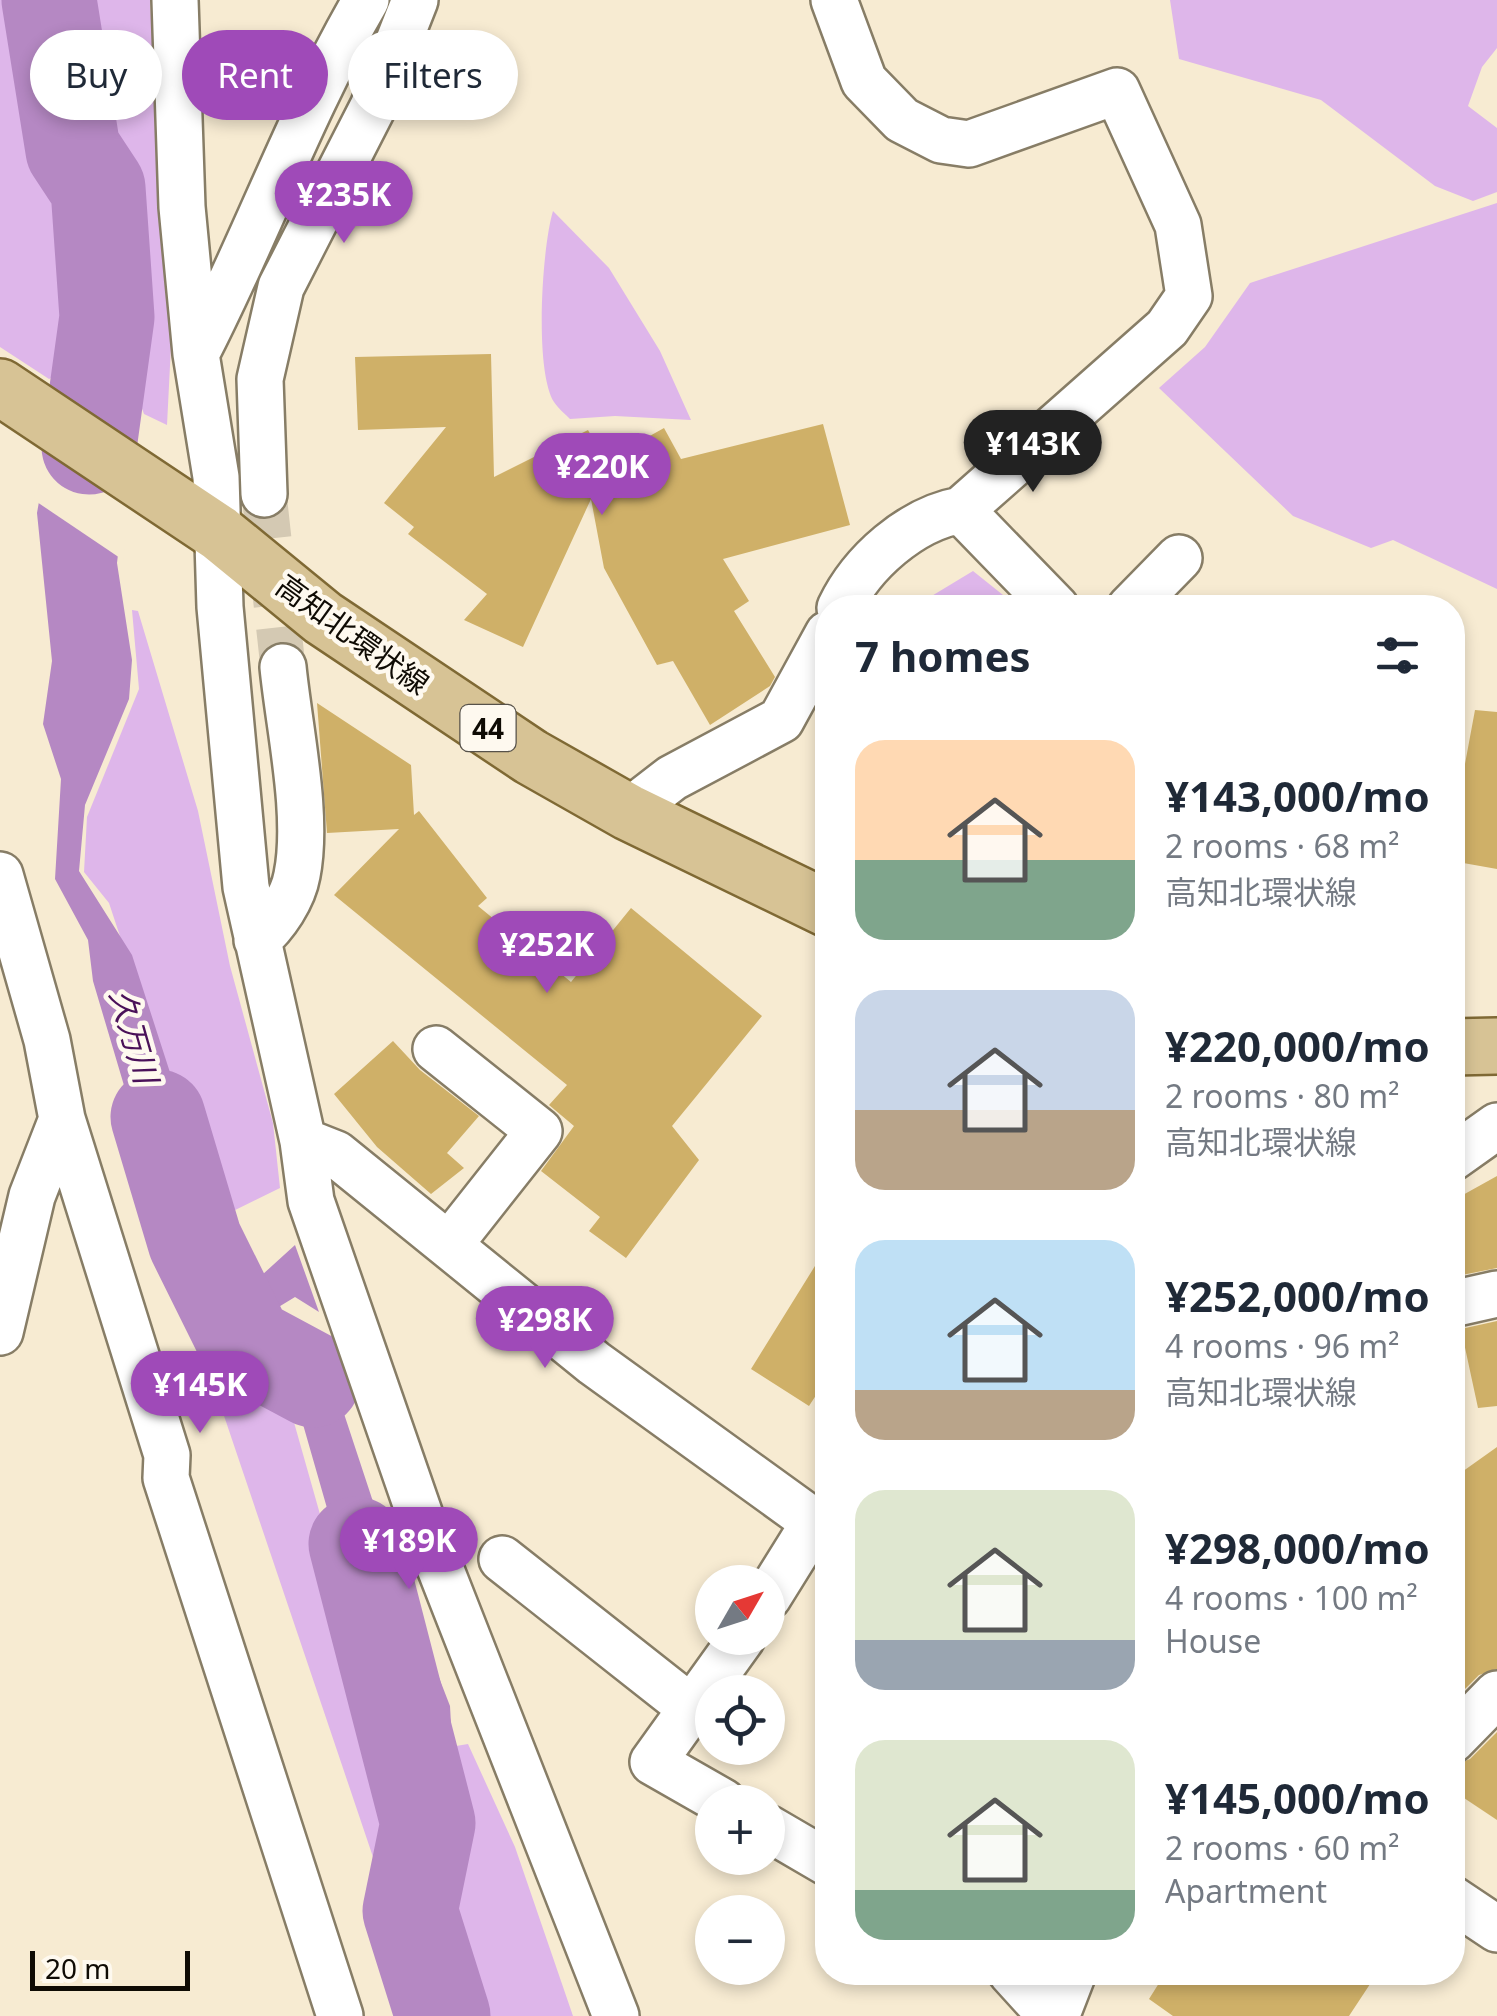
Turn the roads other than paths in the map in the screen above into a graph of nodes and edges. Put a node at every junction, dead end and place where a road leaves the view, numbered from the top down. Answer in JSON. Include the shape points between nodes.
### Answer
{"nodes":[{"id":1,"x":175,"y":0,"type":"edge"},
{"id":2,"x":366,"y":0,"type":"edge"},
{"id":3,"x":415,"y":0,"type":"edge"},
{"id":4,"x":834,"y":0,"type":"edge"},
{"id":5,"x":196,"y":354,"type":"junction"},
{"id":6,"x":0,"y":388,"type":"edge"},
{"id":7,"x":264,"y":494,"type":"tunnel mouth"},
{"id":8,"x":961,"y":510,"type":"junction"},
{"id":9,"x":197,"y":518,"type":"junction"},
{"id":10,"x":1178,"y":558,"type":"dead end"},
{"id":11,"x":846,"y":595,"type":"edge"},
{"id":12,"x":1043,"y":595,"type":"edge"},
{"id":13,"x":1142,"y":595,"type":"edge"},
{"id":14,"x":815,"y":657,"type":"edge"},
{"id":15,"x":283,"y":667,"type":"tunnel mouth"},
{"id":16,"x":628,"y":812,"type":"junction"},
{"id":17,"x":0,"y":875,"type":"edge"},
{"id":18,"x":815,"y":903,"type":"edge"},
{"id":19,"x":258,"y":940,"type":"junction"},
{"id":20,"x":1497,"y":1046,"type":"edge"},
{"id":21,"x":1465,"y":1047,"type":"edge"},
{"id":22,"x":436,"y":1049,"type":"dead end"},
{"id":23,"x":62,"y":1118,"type":"junction"},
{"id":24,"x":1497,"y":1126,"type":"edge"},
{"id":25,"x":303,"y":1140,"type":"junction"},
{"id":26,"x":1465,"y":1149,"type":"edge"},
{"id":27,"x":449,"y":1245,"type":"junction"},
{"id":28,"x":1497,"y":1294,"type":"edge"},
{"id":29,"x":1465,"y":1301,"type":"edge"},
{"id":30,"x":0,"y":1332,"type":"edge"},
{"id":31,"x":815,"y":1523,"type":"edge"},
{"id":32,"x":815,"y":1535,"type":"edge"},
{"id":33,"x":502,"y":1559,"type":"dead end"},
{"id":34,"x":785,"y":1575,"type":"edge"},
{"id":35,"x":730,"y":1655,"type":"edge"},
{"id":36,"x":1497,"y":1694,"type":"edge"},
{"id":37,"x":691,"y":1708,"type":"junction"},
{"id":38,"x":1465,"y":1727,"type":"edge"},
{"id":39,"x":695,"y":1786,"type":"edge"},
{"id":40,"x":785,"y":1838,"type":"edge"},
{"id":41,"x":815,"y":1855,"type":"edge"},
{"id":42,"x":1465,"y":1908,"type":"edge"},
{"id":43,"x":1497,"y":1929,"type":"edge"},
{"id":44,"x":1023,"y":1985,"type":"edge"},
{"id":45,"x":1063,"y":1985,"type":"edge"},
{"id":46,"x":340,"y":2016,"type":"edge"},
{"id":47,"x":616,"y":2016,"type":"edge"},
{"id":48,"x":1051,"y":2016,"type":"edge"}],
"edges":[{"from":1,"to":5,"type":"street","via":[[182,208]]},
{"from":2,"to":5,"type":"street","via":[[330,63]]},
{"from":3,"to":7,"type":"street","via":[[374,107],[281,287],[260,379]]},
{"from":4,"to":8,"type":"street","via":[[864,81],[902,120],[941,140],[969,144],[1117,91],[1178,225],[1189,296],[1168,328]]},
{"from":5,"to":9,"type":"street","via":[[216,477]]},
{"from":6,"to":9,"type":"main road","name":"高知北環状線","number":"44"},
{"from":8,"to":11,"type":"street","via":[[938,514],[876,558]]},
{"from":8,"to":12,"type":"street"},
{"from":9,"to":16,"type":"main road","name":"高知北環状線","number":"44","via":[[323,618],[531,757]]},
{"from":9,"to":19,"type":"street","via":[[220,607],[244,876]]},
{"from":10,"to":13,"type":"street"},
{"from":14,"to":16,"type":"street","via":[[780,720],[672,778]]},
{"from":15,"to":19,"type":"street","via":[[298,877],[274,926]]},
{"from":16,"to":18,"type":"main road","name":"高知北環状線","number":"44"},
{"from":17,"to":23,"type":"street"},
{"from":19,"to":25,"type":"street"},
{"from":20,"to":21,"type":"main road"},
{"from":22,"to":27,"type":"street","via":[[539,1132]]},
{"from":23,"to":30,"type":"street","via":[[32,1196]]},
{"from":23,"to":46,"type":"street","via":[[167,1456],[166,1478]]},
{"from":24,"to":26,"type":"street"},
{"from":25,"to":27,"type":"street","via":[[336,1154]]},
{"from":25,"to":47,"type":"street","via":[[312,1202],[424,1527]]},
{"from":27,"to":31,"type":"street","via":[[594,1362]]},
{"from":28,"to":29,"type":"street"},
{"from":32,"to":34,"type":"street"},
{"from":33,"to":37,"type":"street"},
{"from":35,"to":37,"type":"street"},
{"from":36,"to":38,"type":"street"},
{"from":37,"to":39,"type":"street","via":[[653,1762]]},
{"from":40,"to":41,"type":"street"},
{"from":42,"to":43,"type":"street"},
{"from":44,"to":48,"type":"street"},
{"from":45,"to":48,"type":"street"}]}
